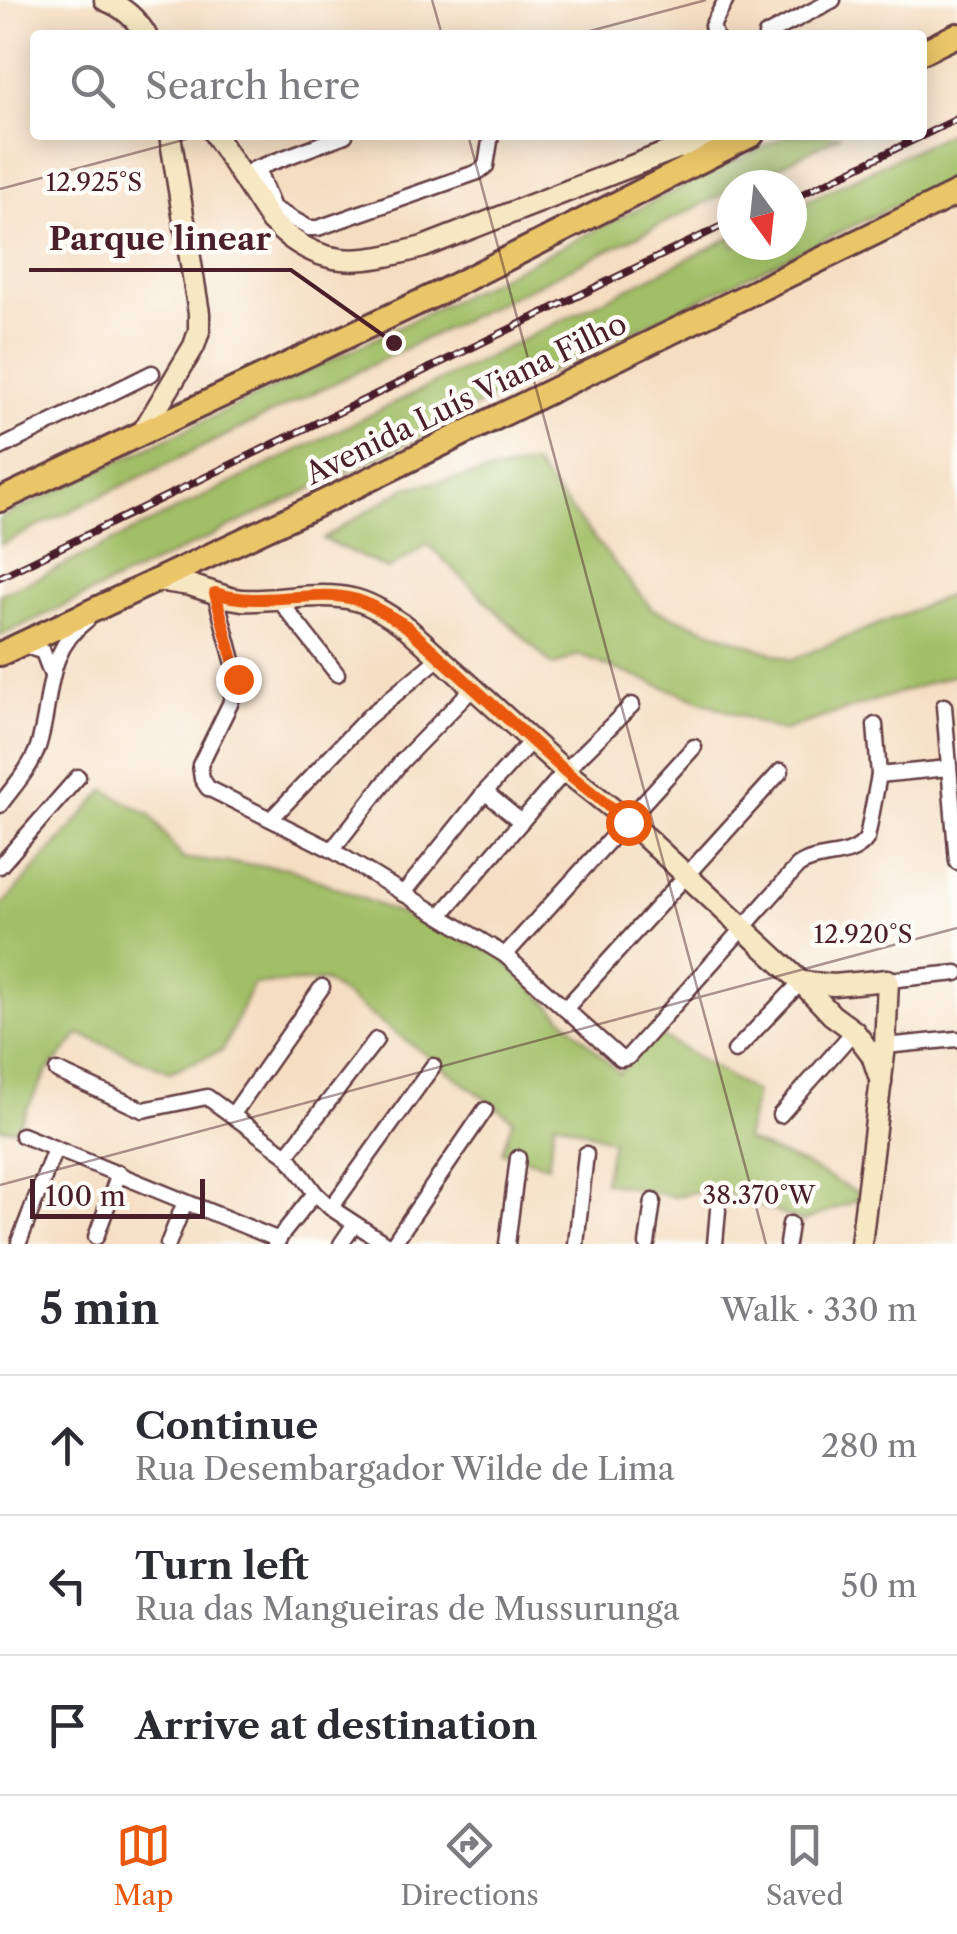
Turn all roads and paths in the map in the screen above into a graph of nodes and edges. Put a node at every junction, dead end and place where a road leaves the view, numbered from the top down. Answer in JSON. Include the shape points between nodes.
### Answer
{"nodes":[{"id":1,"x":105,"y":0,"type":"edge"},
{"id":2,"x":726,"y":0,"type":"edge"},
{"id":3,"x":834,"y":0,"type":"edge"},
{"id":4,"x":143,"y":30,"type":"edge"},
{"id":5,"x":713,"y":30,"type":"edge"},
{"id":6,"x":776,"y":30,"type":"edge"},
{"id":7,"x":957,"y":35,"type":"edge"},
{"id":8,"x":927,"y":50,"type":"edge"},
{"id":9,"x":171,"y":140,"type":"edge"},
{"id":10,"x":220,"y":140,"type":"edge"},
{"id":11,"x":332,"y":140,"type":"edge"},
{"id":12,"x":490,"y":140,"type":"edge"},
{"id":13,"x":742,"y":140,"type":"edge"},
{"id":14,"x":675,"y":142,"type":"edge"},
{"id":15,"x":730,"y":146,"type":"junction"},
{"id":16,"x":249,"y":171,"type":"junction"},
{"id":17,"x":957,"y":193,"type":"edge"},
{"id":18,"x":174,"y":379,"type":"junction"},
{"id":19,"x":142,"y":433,"type":"junction"},
{"id":20,"x":0,"y":448,"type":"edge"},
{"id":21,"x":0,"y":500,"type":"edge"},
{"id":22,"x":224,"y":549,"type":"junction"},
{"id":23,"x":156,"y":580,"type":"junction"},
{"id":24,"x":215,"y":593,"type":"junction"},
{"id":25,"x":279,"y":600,"type":"junction"},
{"id":26,"x":112,"y":601,"type":"junction"},
{"id":27,"x":10,"y":649,"type":"edge"},
{"id":28,"x":440,"y":658,"type":"junction"},
{"id":29,"x":51,"y":673,"type":"junction"},
{"id":30,"x":337,"y":674,"type":"dead end"},
{"id":31,"x":473,"y":688,"type":"junction"},
{"id":32,"x":632,"y":705,"type":"dead end"},
{"id":33,"x":944,"y":706,"type":"dead end"},
{"id":34,"x":875,"y":725,"type":"dead end"},
{"id":35,"x":532,"y":741,"type":"junction"},
{"id":36,"x":694,"y":747,"type":"dead end"},
{"id":37,"x":948,"y":768,"type":"junction"},
{"id":38,"x":781,"y":770,"type":"dead end"},
{"id":39,"x":565,"y":771,"type":"junction"},
{"id":40,"x":879,"y":774,"type":"junction"},
{"id":41,"x":78,"y":776,"type":"dead end"},
{"id":42,"x":485,"y":792,"type":"junction"},
{"id":43,"x":0,"y":805,"type":"edge"},
{"id":44,"x":272,"y":819,"type":"junction"},
{"id":45,"x":520,"y":820,"type":"junction"},
{"id":46,"x":628,"y":822,"type":"junction"},
{"id":47,"x":332,"y":850,"type":"junction"},
{"id":48,"x":957,"y":862,"type":"edge"},
{"id":49,"x":0,"y":866,"type":"edge"},
{"id":50,"x":685,"y":874,"type":"junction"},
{"id":51,"x":403,"y":894,"type":"junction"},
{"id":52,"x":440,"y":915,"type":"junction"},
{"id":53,"x":742,"y":928,"type":"junction"},
{"id":54,"x":505,"y":955,"type":"junction"},
{"id":55,"x":957,"y":973,"type":"edge"},
{"id":56,"x":888,"y":980,"type":"junction"},
{"id":57,"x":801,"y":982,"type":"junction"},
{"id":58,"x":834,"y":985,"type":"junction"},
{"id":59,"x":322,"y":987,"type":"dead end"},
{"id":60,"x":565,"y":1009,"type":"junction"},
{"id":61,"x":828,"y":1012,"type":"junction"},
{"id":62,"x":957,"y":1038,"type":"edge"},
{"id":63,"x":376,"y":1040,"type":"dead end"},
{"id":64,"x":868,"y":1040,"type":"junction"},
{"id":65,"x":735,"y":1051,"type":"dead end"},
{"id":66,"x":433,"y":1066,"type":"dead end"},
{"id":67,"x":57,"y":1071,"type":"dead end"},
{"id":68,"x":485,"y":1110,"type":"dead end"},
{"id":69,"x":233,"y":1114,"type":"junction"},
{"id":70,"x":780,"y":1115,"type":"dead end"},
{"id":71,"x":22,"y":1135,"type":"dead end"},
{"id":72,"x":55,"y":1149,"type":"junction"},
{"id":73,"x":586,"y":1154,"type":"dead end"},
{"id":74,"x":287,"y":1155,"type":"junction"},
{"id":75,"x":518,"y":1158,"type":"dead end"},
{"id":76,"x":119,"y":1173,"type":"junction"},
{"id":77,"x":310,"y":1187,"type":"junction"},
{"id":78,"x":185,"y":1202,"type":"junction"},
{"id":79,"x":653,"y":1202,"type":"dead end"},
{"id":80,"x":331,"y":1208,"type":"junction"},
{"id":81,"x":718,"y":1210,"type":"dead end"},
{"id":82,"x":790,"y":1224,"type":"dead end"},
{"id":83,"x":354,"y":1225,"type":"junction"},
{"id":84,"x":96,"y":1237,"type":"dead end"},
{"id":85,"x":18,"y":1242,"type":"edge"},
{"id":86,"x":276,"y":1242,"type":"edge"},
{"id":87,"x":168,"y":1244,"type":"edge"},
{"id":88,"x":340,"y":1244,"type":"edge"},
{"id":89,"x":389,"y":1244,"type":"edge"},
{"id":90,"x":507,"y":1244,"type":"edge"},
{"id":91,"x":576,"y":1244,"type":"edge"},
{"id":92,"x":647,"y":1244,"type":"edge"},
{"id":93,"x":715,"y":1244,"type":"edge"},
{"id":94,"x":787,"y":1244,"type":"edge"},
{"id":95,"x":861,"y":1244,"type":"edge"}],
"edges":[{"from":1,"to":4,"type":"main road"},
{"from":2,"to":5,"type":"street"},
{"from":3,"to":6,"type":"street"},
{"from":7,"to":8,"type":"highway"},
{"from":9,"to":18,"type":"main road","via":[[199,313],[194,346]]},
{"from":10,"to":16,"type":"main road"},
{"from":11,"to":16,"type":"street"},
{"from":12,"to":16,"type":"street","via":[[486,166],[478,172],[318,228],[272,208]]},
{"from":13,"to":15,"type":"highway"},
{"from":14,"to":15,"type":"main road"},
{"from":14,"to":16,"type":"main road","via":[[423,248],[367,261],[336,258],[292,241],[270,221]]},
{"from":15,"to":19,"type":"highway"},
{"from":17,"to":22,"type":"highway","name":"Avenida Luís Viana Filho"},
{"from":18,"to":19,"type":"main road"},
{"from":18,"to":20,"type":"street","via":[[148,376]]},
{"from":19,"to":21,"type":"highway"},
{"from":22,"to":23,"type":"highway","name":"Avenida Luís Viana Filho"},
{"from":22,"to":24,"type":"main road","via":[[212,575]]},
{"from":23,"to":24,"type":"main road"},
{"from":23,"to":26,"type":"highway","name":"Avenida Luís Viana Filho"},
{"from":24,"to":25,"type":"main road"},
{"from":24,"to":44,"type":"street","via":[[238,679],[200,771],[208,788]]},
{"from":25,"to":28,"type":"main road","via":[[355,600],[406,626]]},
{"from":25,"to":30,"type":"street"},
{"from":26,"to":27,"type":"highway","name":"Avenida Luís Viana Filho"},
{"from":26,"to":29,"type":"street","via":[[73,633]]},
{"from":27,"to":29,"type":"street","via":[[43,652]]},
{"from":28,"to":31,"type":"main road"},
{"from":28,"to":44,"type":"street","via":[[355,729]]},
{"from":29,"to":43,"type":"street","via":[[38,749]]},
{"from":31,"to":35,"type":"main road"},
{"from":31,"to":47,"type":"street"},
{"from":32,"to":39,"type":"street"},
{"from":33,"to":37,"type":"street"},
{"from":34,"to":40,"type":"street"},
{"from":35,"to":39,"type":"main road"},
{"from":35,"to":42,"type":"street"},
{"from":36,"to":46,"type":"street"},
{"from":37,"to":40,"type":"street"},
{"from":37,"to":48,"type":"street"},
{"from":38,"to":50,"type":"street"},
{"from":39,"to":45,"type":"street"},
{"from":39,"to":46,"type":"main road"},
{"from":40,"to":53,"type":"street","via":[[862,846],[804,862]]},
{"from":41,"to":49,"type":"street"},
{"from":42,"to":45,"type":"street"},
{"from":42,"to":51,"type":"street"},
{"from":44,"to":47,"type":"street"},
{"from":45,"to":52,"type":"street"},
{"from":46,"to":50,"type":"main road"},
{"from":46,"to":54,"type":"street"},
{"from":47,"to":51,"type":"street"},
{"from":50,"to":53,"type":"main road"},
{"from":50,"to":60,"type":"street"},
{"from":51,"to":52,"type":"street"},
{"from":52,"to":54,"type":"street"},
{"from":53,"to":57,"type":"main road"},
{"from":53,"to":60,"type":"street","via":[[628,1057],[621,1058]]},
{"from":54,"to":60,"type":"street"},
{"from":55,"to":56,"type":"street"},
{"from":56,"to":58,"type":"main road"},
{"from":56,"to":64,"type":"main road"},
{"from":57,"to":58,"type":"main road"},
{"from":57,"to":61,"type":"main road"},
{"from":57,"to":65,"type":"street"},
{"from":58,"to":61,"type":"main road"},
{"from":59,"to":69,"type":"street"},
{"from":61,"to":64,"type":"main road"},
{"from":62,"to":64,"type":"street"},
{"from":63,"to":74,"type":"street"},
{"from":64,"to":70,"type":"street"},
{"from":64,"to":95,"type":"main road","via":[[880,1082]]},
{"from":66,"to":80,"type":"street"},
{"from":67,"to":69,"type":"street","via":[[143,1110],[208,1096]]},
{"from":68,"to":89,"type":"street"},
{"from":69,"to":74,"type":"street"},
{"from":71,"to":72,"type":"street"},
{"from":72,"to":76,"type":"street"},
{"from":72,"to":85,"type":"street"},
{"from":73,"to":91,"type":"street"},
{"from":74,"to":77,"type":"street"},
{"from":75,"to":90,"type":"street"},
{"from":76,"to":78,"type":"street"},
{"from":76,"to":84,"type":"street"},
{"from":77,"to":80,"type":"street"},
{"from":77,"to":86,"type":"street"},
{"from":78,"to":86,"type":"street"},
{"from":78,"to":87,"type":"street"},
{"from":79,"to":92,"type":"street"},
{"from":80,"to":83,"type":"street"},
{"from":81,"to":93,"type":"street"},
{"from":82,"to":94,"type":"street"},
{"from":83,"to":88,"type":"street"},
{"from":83,"to":89,"type":"street"}]}
